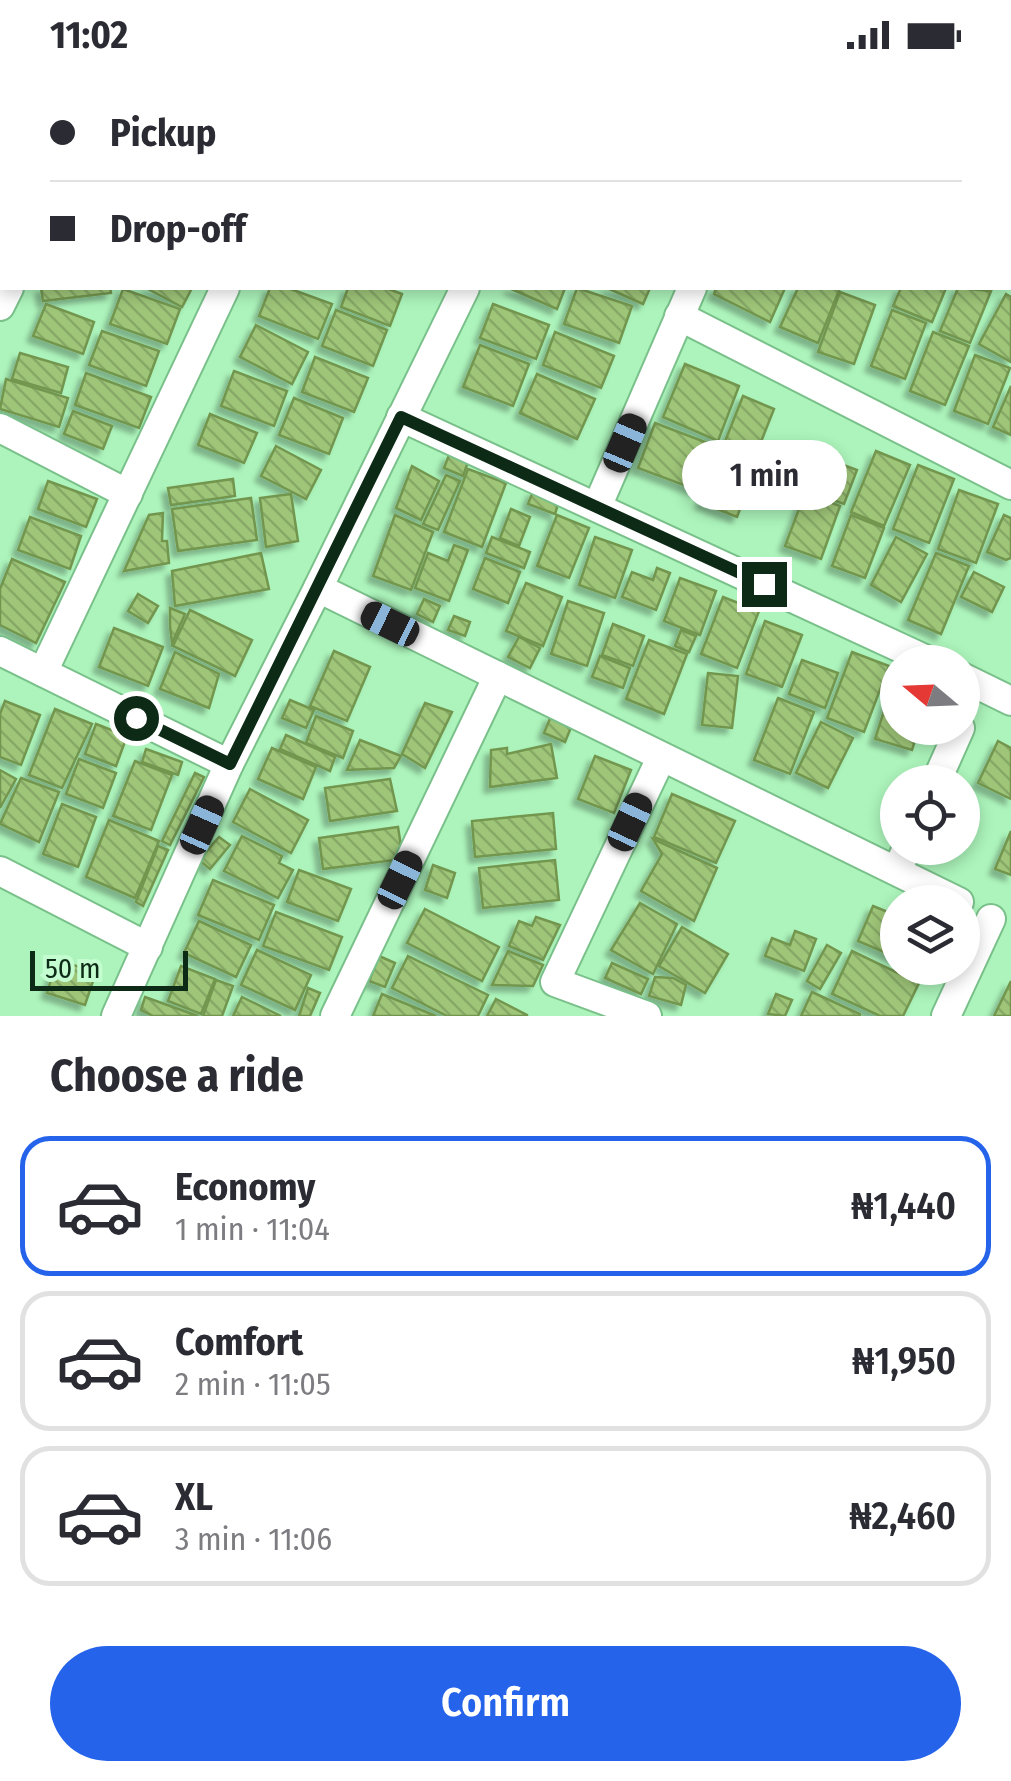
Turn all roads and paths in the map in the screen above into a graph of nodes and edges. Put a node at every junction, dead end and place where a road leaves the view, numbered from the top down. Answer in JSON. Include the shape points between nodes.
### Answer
{"nodes":[{"id":1,"x":224,"y":290,"type":"edge"},
{"id":2,"x":464,"y":290,"type":"edge"},
{"id":3,"x":691,"y":290,"type":"edge"},
{"id":4,"x":679,"y":316,"type":"junction"},
{"id":5,"x":401,"y":417,"type":"junction"},
{"id":6,"x":0,"y":428,"type":"edge"},
{"id":7,"x":1011,"y":484,"type":"edge"},
{"id":8,"x":128,"y":494,"type":"junction"},
{"id":9,"x":598,"y":506,"type":"junction"},
{"id":10,"x":318,"y":588,"type":"junction"},
{"id":11,"x":895,"y":645,"type":"edge"},
{"id":12,"x":0,"y":652,"type":"edge"},
{"id":13,"x":44,"y":672,"type":"junction"},
{"id":14,"x":498,"y":676,"type":"junction"},
{"id":15,"x":980,"y":686,"type":"edge"},
{"id":16,"x":1011,"y":701,"type":"edge"},
{"id":17,"x":661,"y":758,"type":"junction"},
{"id":18,"x":230,"y":764,"type":"junction"},
{"id":19,"x":880,"y":850,"type":"edge"},
{"id":20,"x":910,"y":865,"type":"edge"},
{"id":21,"x":0,"y":871,"type":"edge"},
{"id":22,"x":936,"y":885,"type":"edge"},
{"id":23,"x":1001,"y":924,"type":"edge"},
{"id":24,"x":148,"y":947,"type":"junction"},
{"id":25,"x":116,"y":1016,"type":"edge"},
{"id":26,"x":335,"y":1016,"type":"edge"},
{"id":27,"x":647,"y":1016,"type":"edge"},
{"id":28,"x":946,"y":1016,"type":"edge"}],
"edges":[{"from":1,"to":8,"type":"street"},
{"from":2,"to":5,"type":"street"},
{"from":3,"to":4,"type":"street"},
{"from":4,"to":7,"type":"street"},
{"from":4,"to":9,"type":"street"},
{"from":5,"to":9,"type":"street"},
{"from":5,"to":10,"type":"street"},
{"from":6,"to":8,"type":"street"},
{"from":8,"to":13,"type":"street"},
{"from":9,"to":11,"type":"street"},
{"from":10,"to":14,"type":"street"},
{"from":10,"to":18,"type":"street"},
{"from":12,"to":13,"type":"street"},
{"from":13,"to":18,"type":"street"},
{"from":14,"to":17,"type":"street"},
{"from":14,"to":26,"type":"street"},
{"from":15,"to":16,"type":"street"},
{"from":17,"to":19,"type":"street"},
{"from":17,"to":27,"type":"street","via":[[555,982]]},
{"from":18,"to":24,"type":"street"},
{"from":20,"to":22,"type":"street"},
{"from":21,"to":24,"type":"street"},
{"from":23,"to":28,"type":"street"},
{"from":24,"to":25,"type":"street"}]}
